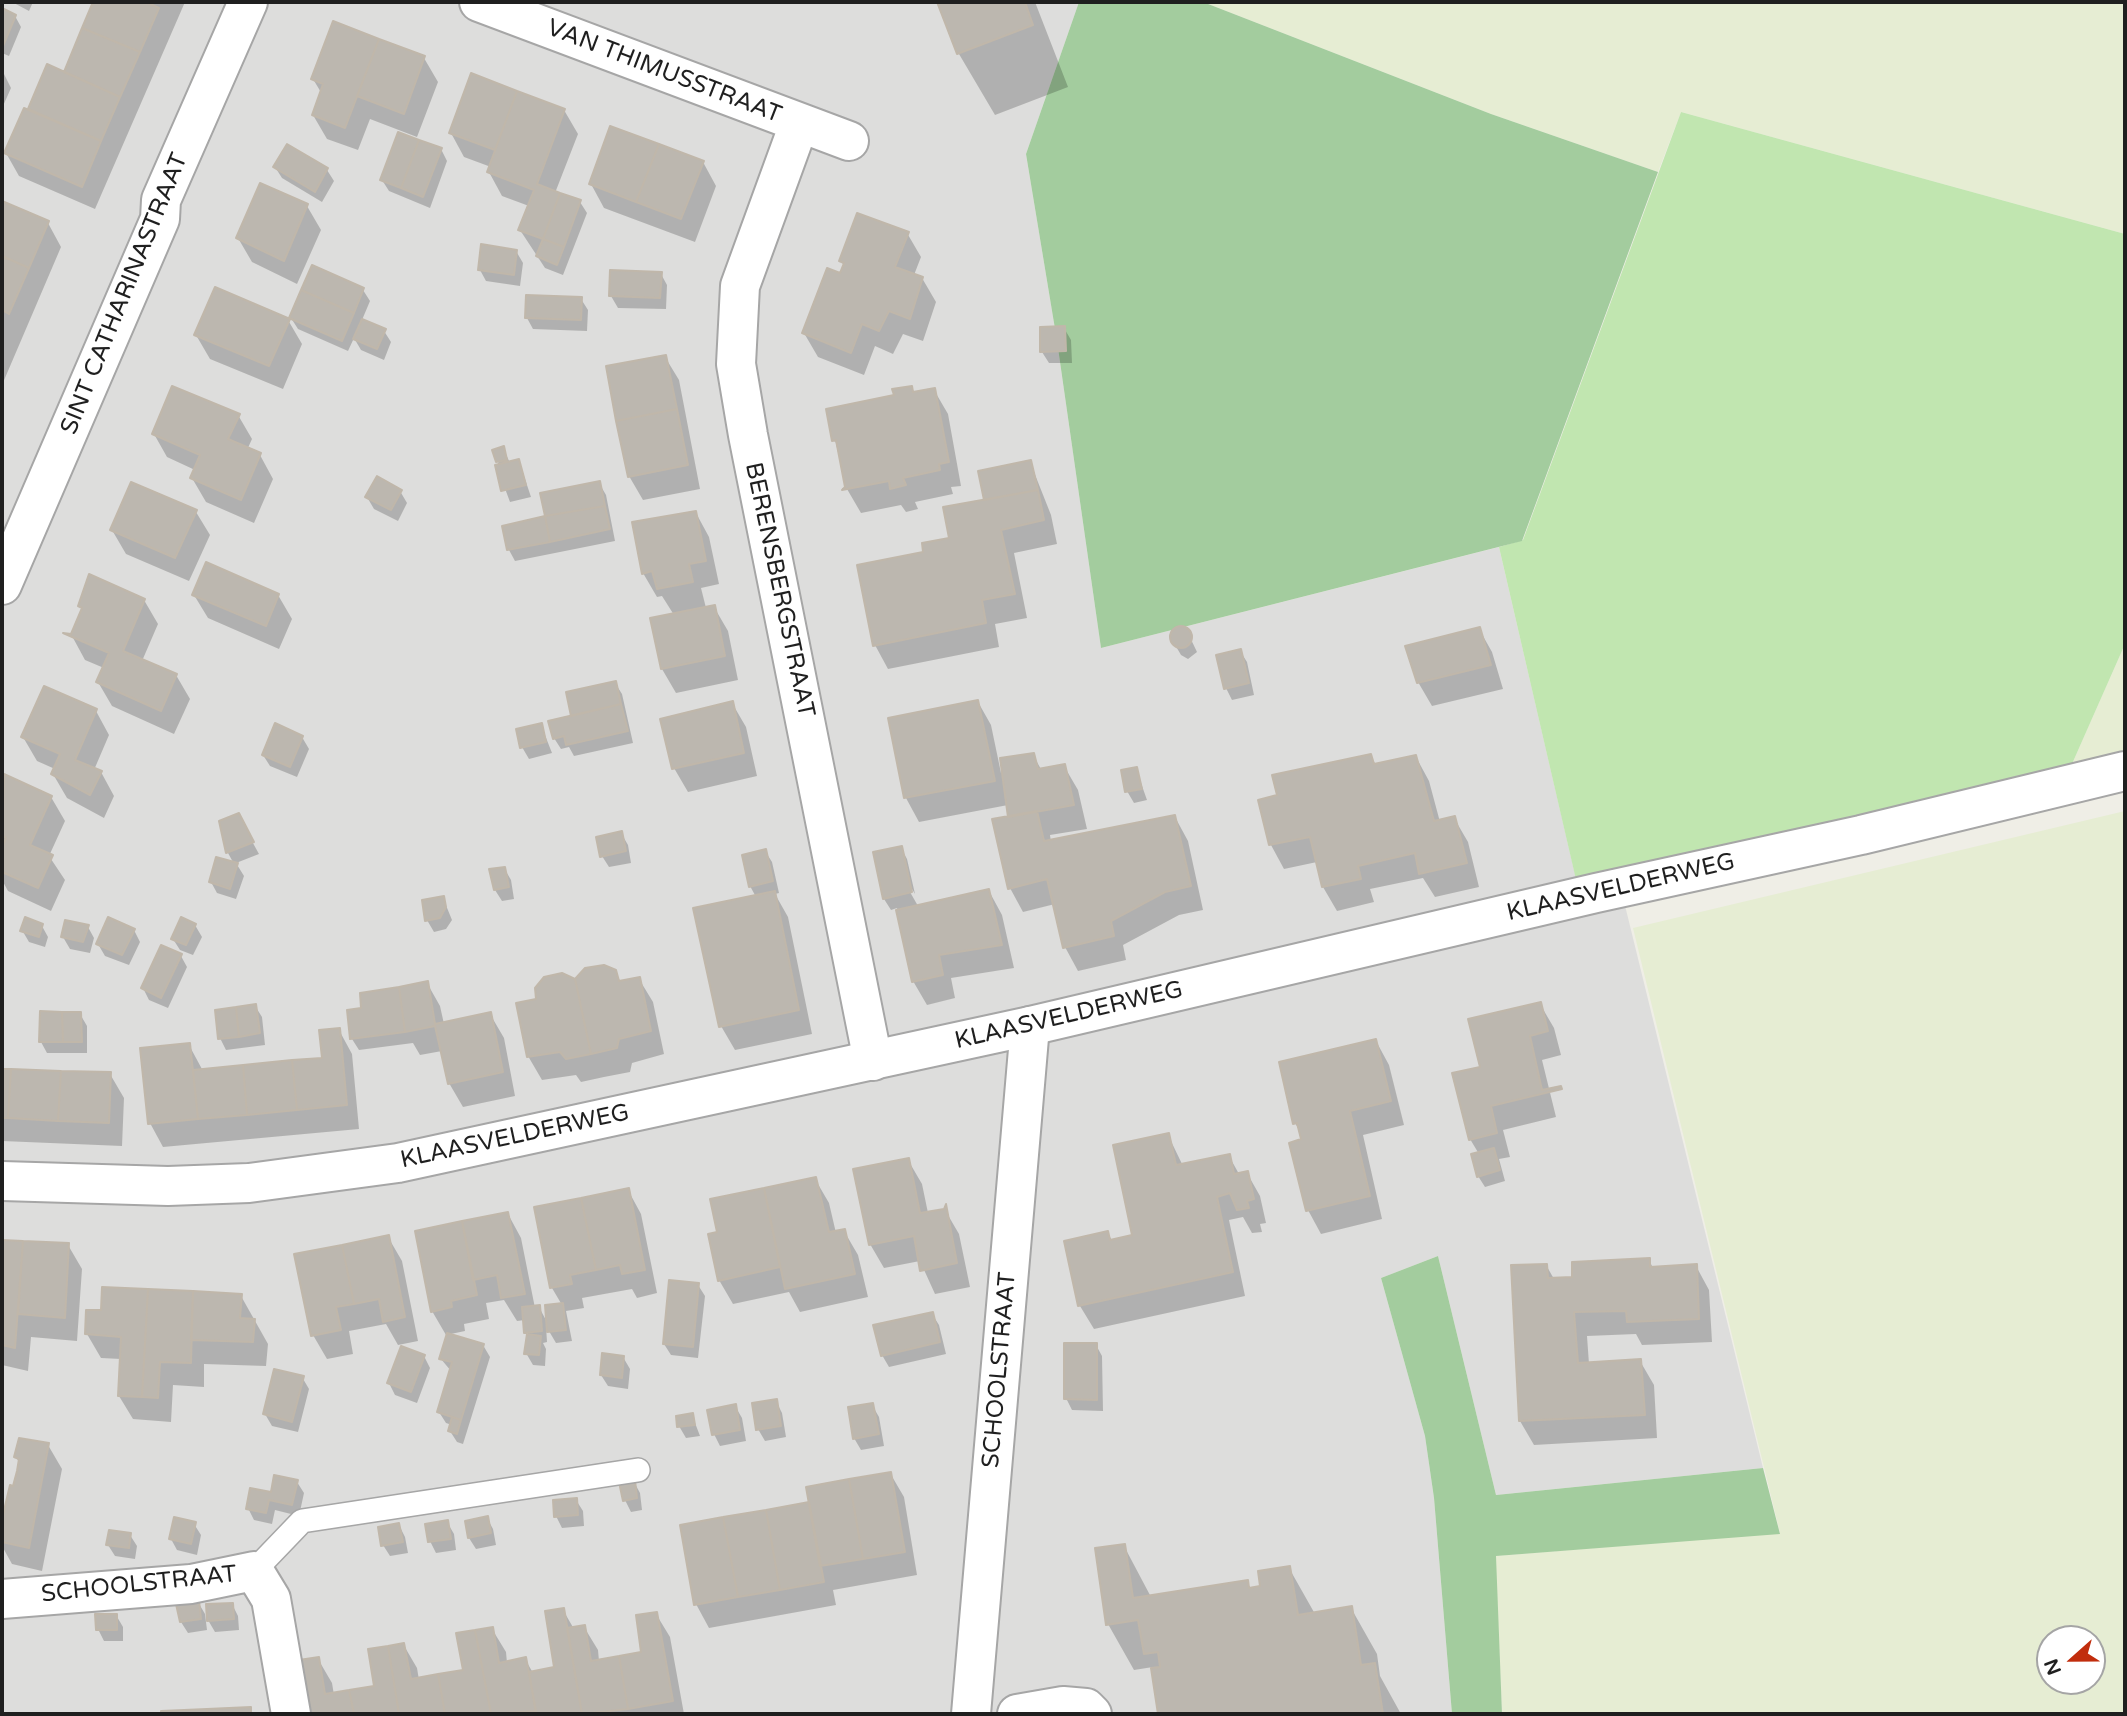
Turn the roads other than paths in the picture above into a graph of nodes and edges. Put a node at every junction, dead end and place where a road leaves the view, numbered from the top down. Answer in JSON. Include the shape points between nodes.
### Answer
{"nodes":[{"id":1,"x":248,"y":2,"type":"edge"},
{"id":2,"x":479,"y":2,"type":"edge"},
{"id":3,"x":799,"y":124,"type":"junction"},
{"id":4,"x":849,"y":141,"type":"dead end"},
{"id":5,"x":2,"y":585,"type":"edge"},
{"id":6,"x":2125,"y":771,"type":"edge"},
{"id":7,"x":1030,"y":1026,"type":"junction"},
{"id":8,"x":873,"y":1061,"type":"junction"},
{"id":9,"x":2,"y":1181,"type":"edge"},
{"id":10,"x":638,"y":1470,"type":"dead end"},
{"id":11,"x":254,"y":1571,"type":"junction"},
{"id":12,"x":2,"y":1599,"type":"edge"},
{"id":13,"x":291,"y":1714,"type":"edge"},
{"id":14,"x":971,"y":1714,"type":"edge"},
{"id":15,"x":1017,"y":1714,"type":"edge"},
{"id":16,"x":1092,"y":1714,"type":"edge"}],
"edges":[{"from":1,"to":5,"type":"street","name":"SINT CATHARINASTRAAT"},
{"from":2,"to":3,"type":"street","name":"VAN THIMUSSTRAAT"},
{"from":3,"to":4,"type":"street","name":"VAN THIMUSSTRAAT"},
{"from":3,"to":8,"type":"street","name":"BERENSBERGSTRAAT","via":[[740,286],[736,364]]},
{"from":6,"to":7,"type":"street","name":"KLAASVELDERWEG"},
{"from":7,"to":8,"type":"street","name":"KLAASVELDERWEG"},
{"from":7,"to":14,"type":"street","name":"SCHOOLSTRAAT"},
{"from":8,"to":9,"type":"street","name":"KLAASVELDERWEG","via":[[398,1163],[249,1183],[168,1186]]},
{"from":10,"to":11,"type":"lane","via":[[302,1521]]},
{"from":11,"to":12,"type":"street","name":"SCHOOLSTRAAT","via":[[191,1584]]},
{"from":11,"to":13,"type":"street","name":"SCHOOLSTRAAT","via":[[271,1599]]},
{"from":15,"to":16,"type":"street","via":[[1063,1706],[1086,1708]]}]}
